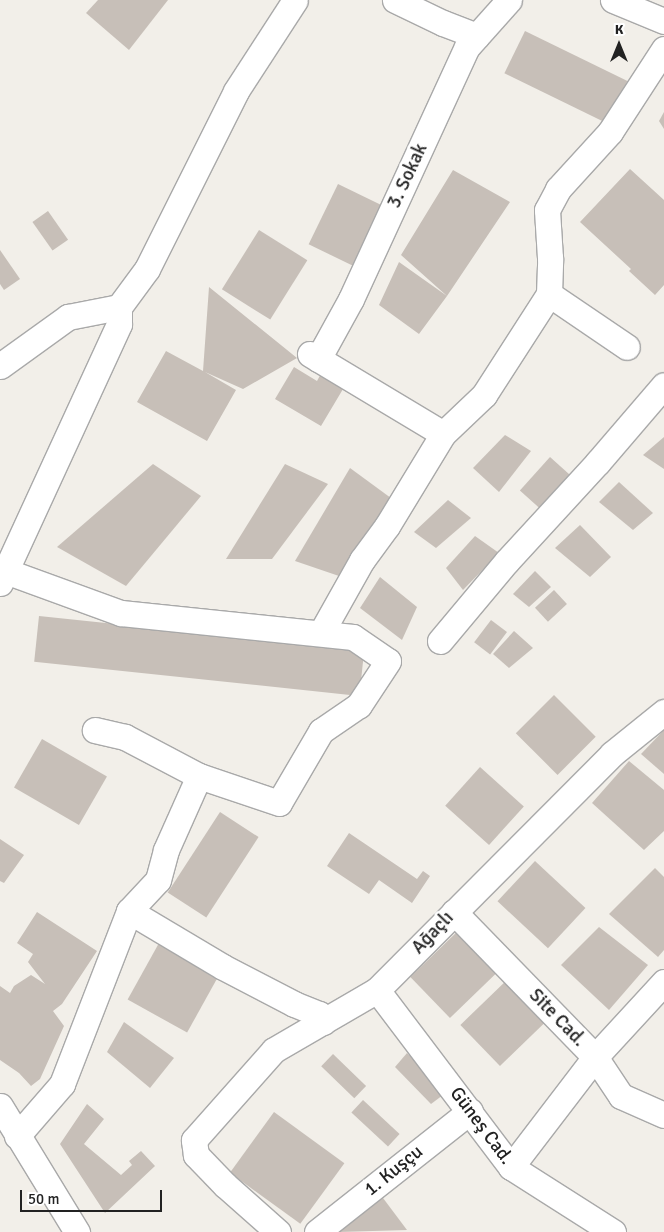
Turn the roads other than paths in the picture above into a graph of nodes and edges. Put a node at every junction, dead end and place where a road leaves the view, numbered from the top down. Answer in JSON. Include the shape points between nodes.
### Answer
{"nodes":[{"id":1,"x":295,"y":0,"type":"edge"},
{"id":2,"x":395,"y":0,"type":"edge"},
{"id":3,"x":509,"y":0,"type":"edge"},
{"id":4,"x":613,"y":0,"type":"edge"},
{"id":5,"x":664,"y":22,"type":"edge"},
{"id":6,"x":477,"y":36,"type":"junction"},
{"id":7,"x":664,"y":49,"type":"edge"},
{"id":8,"x":549,"y":294,"type":"junction"},
{"id":9,"x":120,"y":308,"type":"junction"},
{"id":10,"x":627,"y":347,"type":"dead end"},
{"id":11,"x":0,"y":366,"type":"edge"},
{"id":12,"x":664,"y":385,"type":"edge"},
{"id":13,"x":443,"y":434,"type":"junction"},
{"id":14,"x":2,"y":575,"type":"edge"},
{"id":15,"x":321,"y":633,"type":"junction"},
{"id":16,"x":440,"y":641,"type":"dead end"},
{"id":17,"x":664,"y":712,"type":"edge"},
{"id":18,"x":95,"y":730,"type":"dead end"},
{"id":19,"x":199,"y":776,"type":"junction"},
{"id":20,"x":129,"y":911,"type":"junction"},
{"id":21,"x":454,"y":912,"type":"junction"},
{"id":22,"x":664,"y":982,"type":"edge"},
{"id":23,"x":377,"y":990,"type":"junction"},
{"id":24,"x":323,"y":1022,"type":"junction"},
{"id":25,"x":595,"y":1057,"type":"junction"},
{"id":26,"x":0,"y":1108,"type":"edge"},
{"id":27,"x":470,"y":1111,"type":"junction"},
{"id":28,"x":664,"y":1115,"type":"edge"},
{"id":29,"x":17,"y":1136,"type":"junction"},
{"id":30,"x":511,"y":1167,"type":"junction"},
{"id":31,"x":76,"y":1232,"type":"edge"},
{"id":32,"x":278,"y":1232,"type":"edge"},
{"id":33,"x":317,"y":1232,"type":"edge"},
{"id":34,"x":613,"y":1232,"type":"edge"}],
"edges":[{"from":1,"to":9,"type":"street","via":[[236,91],[147,269]]},
{"from":2,"to":6,"type":"street","via":[[443,24]]},
{"from":3,"to":6,"type":"street","name":"3. Sokak"},
{"from":4,"to":5,"type":"street"},
{"from":6,"to":13,"type":"street","name":"3. Sokak","via":[[467,47],[351,299],[314,357]]},
{"from":7,"to":8,"type":"street","via":[[610,132],[558,189],[547,210]]},
{"from":8,"to":10,"type":"street"},
{"from":8,"to":13,"type":"street","via":[[484,395]]},
{"from":9,"to":11,"type":"street","via":[[68,317]]},
{"from":9,"to":14,"type":"street","via":[[119,324]]},
{"from":12,"to":16,"type":"street"},
{"from":13,"to":15,"type":"street","via":[[387,526],[362,560]]},
{"from":14,"to":15,"type":"street","via":[[121,613]]},
{"from":15,"to":19,"type":"street","via":[[353,637],[388,660],[359,705],[320,731],[279,803]]},
{"from":17,"to":21,"type":"street","name":"Ağaçlı","via":[[612,754]]},
{"from":18,"to":19,"type":"street","via":[[125,737]]},
{"from":19,"to":20,"type":"street","via":[[166,850],[158,880]]},
{"from":20,"to":24,"type":"street","via":[[224,967],[319,1014]]},
{"from":20,"to":29,"type":"street","via":[[62,1084]]},
{"from":21,"to":23,"type":"street","name":"Ağaçlı"},
{"from":21,"to":25,"type":"street","name":"Site Cad."},
{"from":22,"to":25,"type":"street"},
{"from":23,"to":24,"type":"street","name":"Ağaçlı"},
{"from":23,"to":27,"type":"street","name":"Güneş Cad."},
{"from":24,"to":32,"type":"street","name":"Ağaçlı","via":[[274,1050],[194,1140],[196,1155]]},
{"from":25,"to":28,"type":"street","name":"Site Cad.","via":[[621,1096]]},
{"from":25,"to":30,"type":"street"},
{"from":26,"to":29,"type":"street"},
{"from":27,"to":30,"type":"street","name":"Güneş Cad."},
{"from":27,"to":33,"type":"street","name":"1. Kuşçu"},
{"from":29,"to":31,"type":"street"},
{"from":30,"to":34,"type":"street","name":"Güneş Cad."}]}
